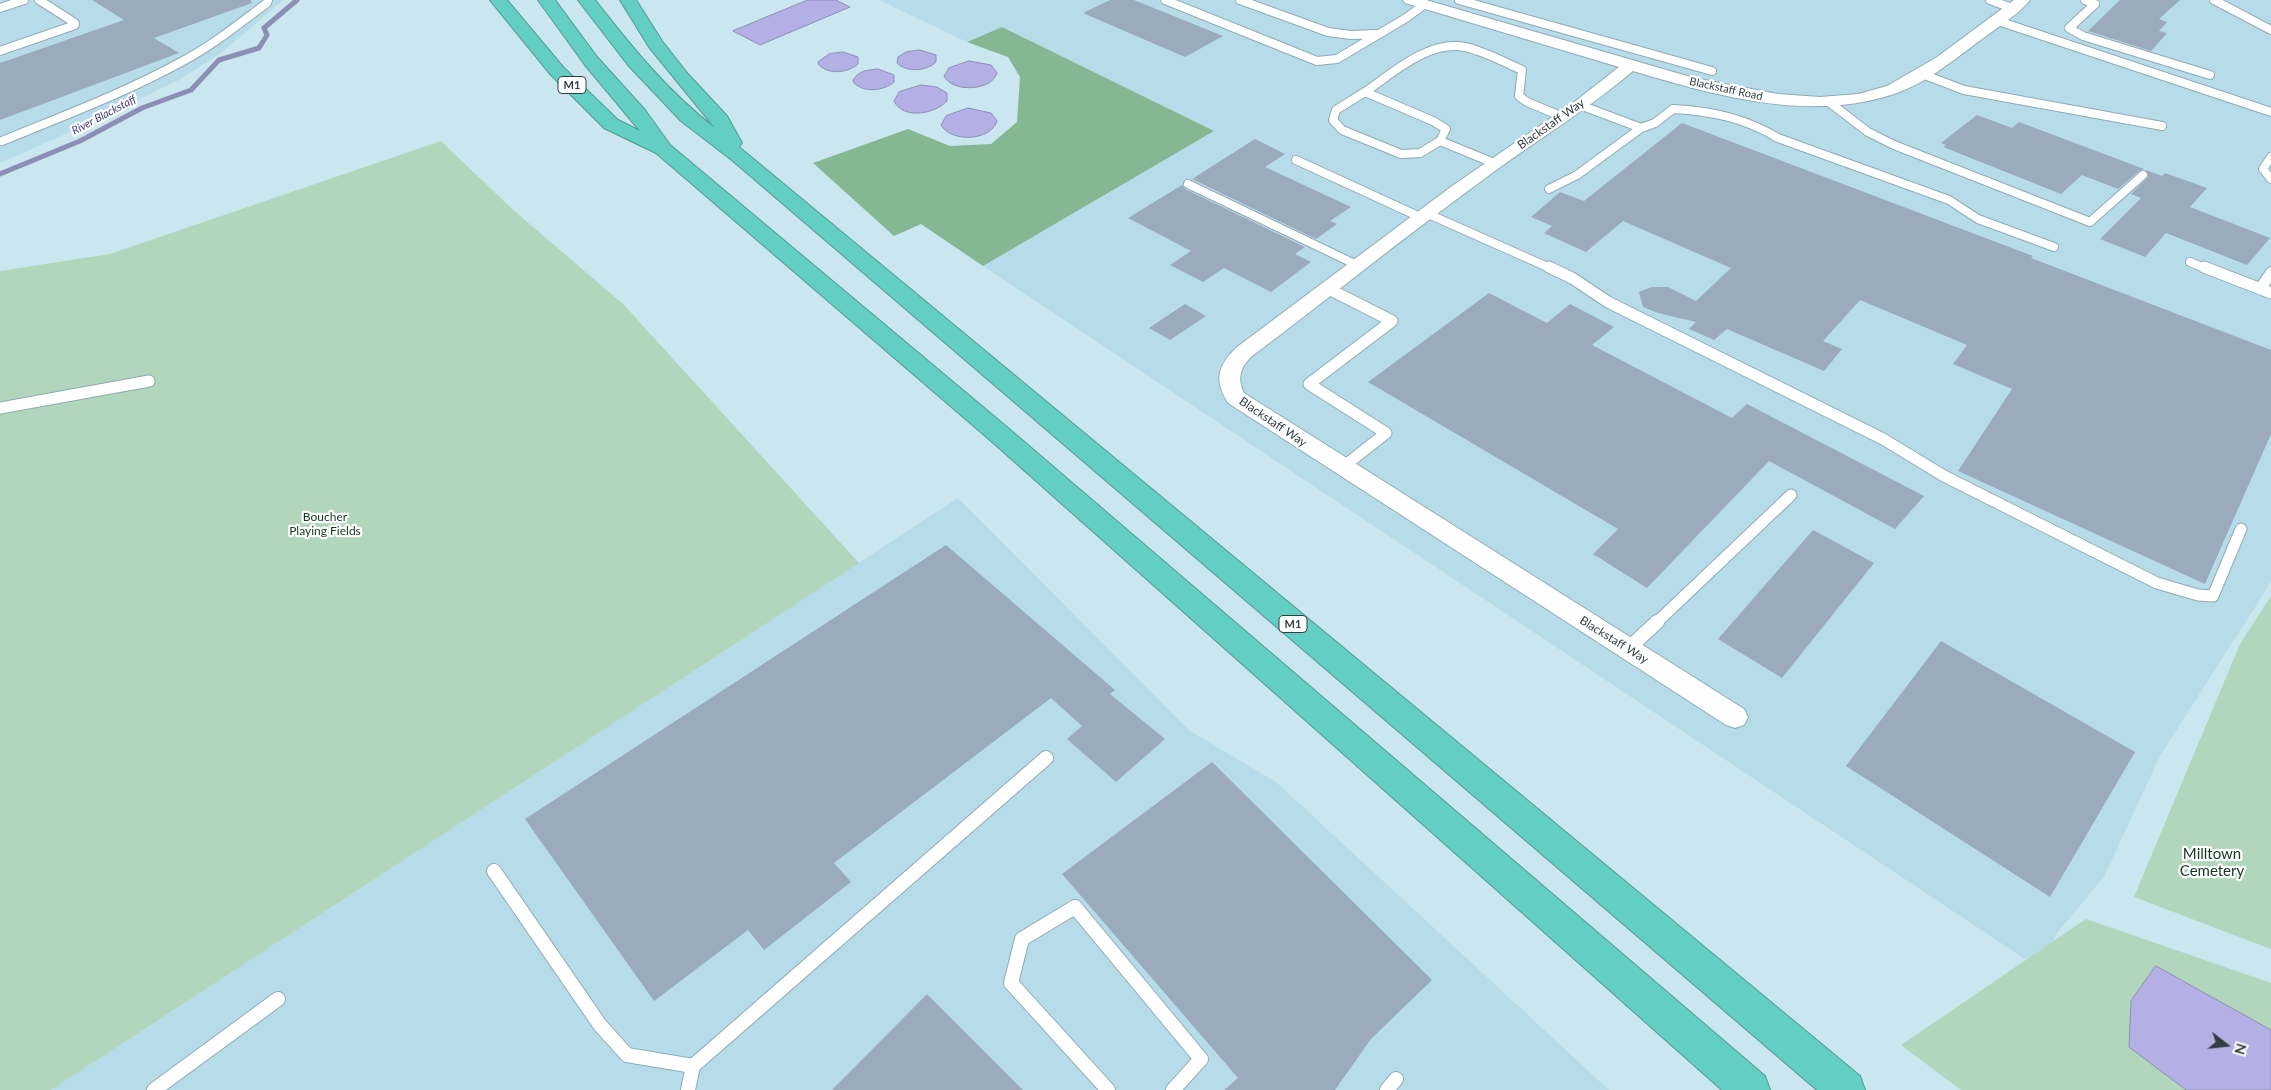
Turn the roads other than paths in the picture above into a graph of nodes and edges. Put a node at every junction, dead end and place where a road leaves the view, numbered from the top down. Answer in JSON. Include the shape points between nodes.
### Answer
{"nodes":[{"id":1,"x":24,"y":0,"type":"edge"},
{"id":2,"x":39,"y":0,"type":"edge"},
{"id":3,"x":268,"y":0,"type":"edge"},
{"id":4,"x":498,"y":0,"type":"edge"},
{"id":5,"x":546,"y":0,"type":"edge"},
{"id":6,"x":586,"y":0,"type":"edge"},
{"id":7,"x":628,"y":0,"type":"edge"},
{"id":8,"x":1165,"y":0,"type":"edge"},
{"id":9,"x":1240,"y":0,"type":"edge"},
{"id":10,"x":1459,"y":0,"type":"edge"},
{"id":11,"x":1990,"y":0,"type":"edge"},
{"id":12,"x":2085,"y":0,"type":"edge"},
{"id":13,"x":2214,"y":0,"type":"edge"},
{"id":14,"x":1417,"y":2,"type":"edge"},
{"id":15,"x":2018,"y":4,"type":"edge"},
{"id":16,"x":0,"y":8,"type":"edge"},
{"id":17,"x":1995,"y":20,"type":"junction"},
{"id":18,"x":2271,"y":30,"type":"edge"},
{"id":19,"x":1378,"y":34,"type":"junction"},
{"id":20,"x":0,"y":52,"type":"edge"},
{"id":21,"x":1630,"y":66,"type":"junction"},
{"id":22,"x":1712,"y":72,"type":"dead end"},
{"id":23,"x":1922,"y":74,"type":"junction"},
{"id":24,"x":2210,"y":75,"type":"dead end"},
{"id":25,"x":1365,"y":92,"type":"junction"},
{"id":26,"x":1829,"y":102,"type":"junction"},
{"id":27,"x":1580,"y":105,"type":"junction"},
{"id":28,"x":2271,"y":112,"type":"edge"},
{"id":29,"x":1562,"y":117,"type":"junction"},
{"id":30,"x":2162,"y":126,"type":"dead end"},
{"id":31,"x":1641,"y":128,"type":"junction"},
{"id":32,"x":2,"y":141,"type":"dead end"},
{"id":33,"x":1440,"y":141,"type":"junction"},
{"id":34,"x":663,"y":149,"type":"junction"},
{"id":35,"x":740,"y":157,"type":"junction"},
{"id":36,"x":2271,"y":158,"type":"edge"},
{"id":37,"x":1296,"y":160,"type":"dead end"},
{"id":38,"x":1494,"y":163,"type":"junction"},
{"id":39,"x":2143,"y":174,"type":"dead end"},
{"id":40,"x":2271,"y":179,"type":"edge"},
{"id":41,"x":1188,"y":184,"type":"dead end"},
{"id":42,"x":1549,"y":189,"type":"dead end"},
{"id":43,"x":1423,"y":215,"type":"junction"},
{"id":44,"x":2054,"y":247,"type":"dead end"},
{"id":45,"x":2190,"y":262,"type":"dead end"},
{"id":46,"x":1359,"y":266,"type":"junction"},
{"id":47,"x":2271,"y":273,"type":"edge"},
{"id":48,"x":1329,"y":289,"type":"junction"},
{"id":49,"x":2260,"y":289,"type":"junction"},
{"id":50,"x":2271,"y":293,"type":"edge"},
{"id":51,"x":149,"y":381,"type":"dead end"},
{"id":52,"x":0,"y":408,"type":"edge"},
{"id":53,"x":1342,"y":467,"type":"junction"},
{"id":54,"x":1791,"y":495,"type":"dead end"},
{"id":55,"x":2241,"y":530,"type":"dead end"},
{"id":56,"x":1628,"y":648,"type":"junction"},
{"id":57,"x":1735,"y":717,"type":"dead end"},
{"id":58,"x":1046,"y":758,"type":"dead end"},
{"id":59,"x":494,"y":872,"type":"dead end"},
{"id":60,"x":278,"y":999,"type":"dead end"},
{"id":61,"x":693,"y":1066,"type":"junction"},
{"id":62,"x":154,"y":1090,"type":"edge"},
{"id":63,"x":688,"y":1090,"type":"edge"},
{"id":64,"x":1108,"y":1090,"type":"edge"},
{"id":65,"x":1173,"y":1090,"type":"edge"},
{"id":66,"x":1751,"y":1090,"type":"edge"},
{"id":67,"x":1846,"y":1090,"type":"edge"}],
"edges":[{"from":1,"to":16,"type":"lane"},
{"from":2,"to":20,"type":"lane","via":[[75,25]]},
{"from":3,"to":32,"type":"lane","via":[[211,44],[182,61]]},
{"from":4,"to":34,"type":"highway","number":"M1","via":[[557,71],[611,124]]},
{"from":5,"to":34,"type":"highway","number":"M1"},
{"from":6,"to":35,"type":"highway","number":"M1","via":[[634,61],[688,117]]},
{"from":7,"to":35,"type":"highway","number":"M1","via":[[655,43],[720,120]]},
{"from":8,"to":19,"type":"lane","via":[[1317,61],[1337,58]]},
{"from":9,"to":19,"type":"lane","via":[[1328,32]]},
{"from":10,"to":22,"type":"lane"},
{"from":11,"to":15,"type":"lane"},
{"from":12,"to":24,"type":"lane","via":[[2095,4],[2069,28],[2083,36]]},
{"from":13,"to":18,"type":"lane"},
{"from":14,"to":19,"type":"lane","via":[[1406,18]]},
{"from":14,"to":21,"type":"street","name":"Blackstaff Road"},
{"from":15,"to":17,"type":"street","name":"Blackstaff Road"},
{"from":17,"to":23,"type":"street","name":"Blackstaff Road"},
{"from":17,"to":28,"type":"lane"},
{"from":21,"to":26,"type":"street","name":"Blackstaff Road","via":[[1726,91],[1786,100]]},
{"from":21,"to":27,"type":"street","name":"Blackstaff Way"},
{"from":23,"to":26,"type":"street","name":"Blackstaff Road","via":[[1870,97]]},
{"from":23,"to":30,"type":"lane","via":[[1964,90]]},
{"from":25,"to":29,"type":"lane","via":[[1439,47],[1463,47],[1522,70],[1519,96]]},
{"from":25,"to":33,"type":"lane","via":[[1446,129]]},
{"from":25,"to":33,"type":"lane","via":[[1336,110],[1332,120],[1342,130],[1401,154],[1420,154]]},
{"from":26,"to":39,"type":"lane","via":[[1868,132],[1894,145],[2090,222]]},
{"from":27,"to":29,"type":"street","name":"Blackstaff Way"},
{"from":27,"to":31,"type":"lane"},
{"from":29,"to":38,"type":"street","name":"Blackstaff Way"},
{"from":31,"to":42,"type":"lane","via":[[1577,174]]},
{"from":31,"to":44,"type":"lane","via":[[1655,123],[1673,109],[1708,111],[1762,128],[1778,138],[1949,200],[1978,219]]},
{"from":33,"to":38,"type":"lane"},
{"from":34,"to":66,"type":"highway","number":"M1","via":[[999,434]]},
{"from":35,"to":67,"type":"highway","number":"M1"},
{"from":36,"to":40,"type":"lane","via":[[2263,169]]},
{"from":37,"to":43,"type":"lane"},
{"from":38,"to":43,"type":"street","name":"Blackstaff Way"},
{"from":41,"to":46,"type":"lane"},
{"from":43,"to":46,"type":"street","name":"Blackstaff Way"},
{"from":43,"to":55,"type":"lane","via":[[1572,278],[1608,302],[1883,439],[1944,476],[2156,583],[2198,595],[2214,596]]},
{"from":45,"to":49,"type":"lane"},
{"from":46,"to":48,"type":"street","name":"Blackstaff Way"},
{"from":47,"to":49,"type":"lane"},
{"from":48,"to":53,"type":"street","name":"Blackstaff Way","via":[[1236,360],[1228,380],[1236,398]]},
{"from":48,"to":53,"type":"lane","via":[[1392,321],[1309,384],[1386,432]]},
{"from":49,"to":50,"type":"lane"},
{"from":51,"to":52,"type":"lane"},
{"from":53,"to":56,"type":"street","name":"Blackstaff Way"},
{"from":54,"to":56,"type":"lane"},
{"from":56,"to":57,"type":"street","name":"Blackstaff Way"},
{"from":58,"to":61,"type":"lane"},
{"from":59,"to":61,"type":"lane","via":[[600,1024],[627,1055]]},
{"from":60,"to":62,"type":"lane"},
{"from":61,"to":63,"type":"lane"},
{"from":64,"to":65,"type":"lane","via":[[1010,983],[1022,939],[1075,907],[1202,1059]]}]}
